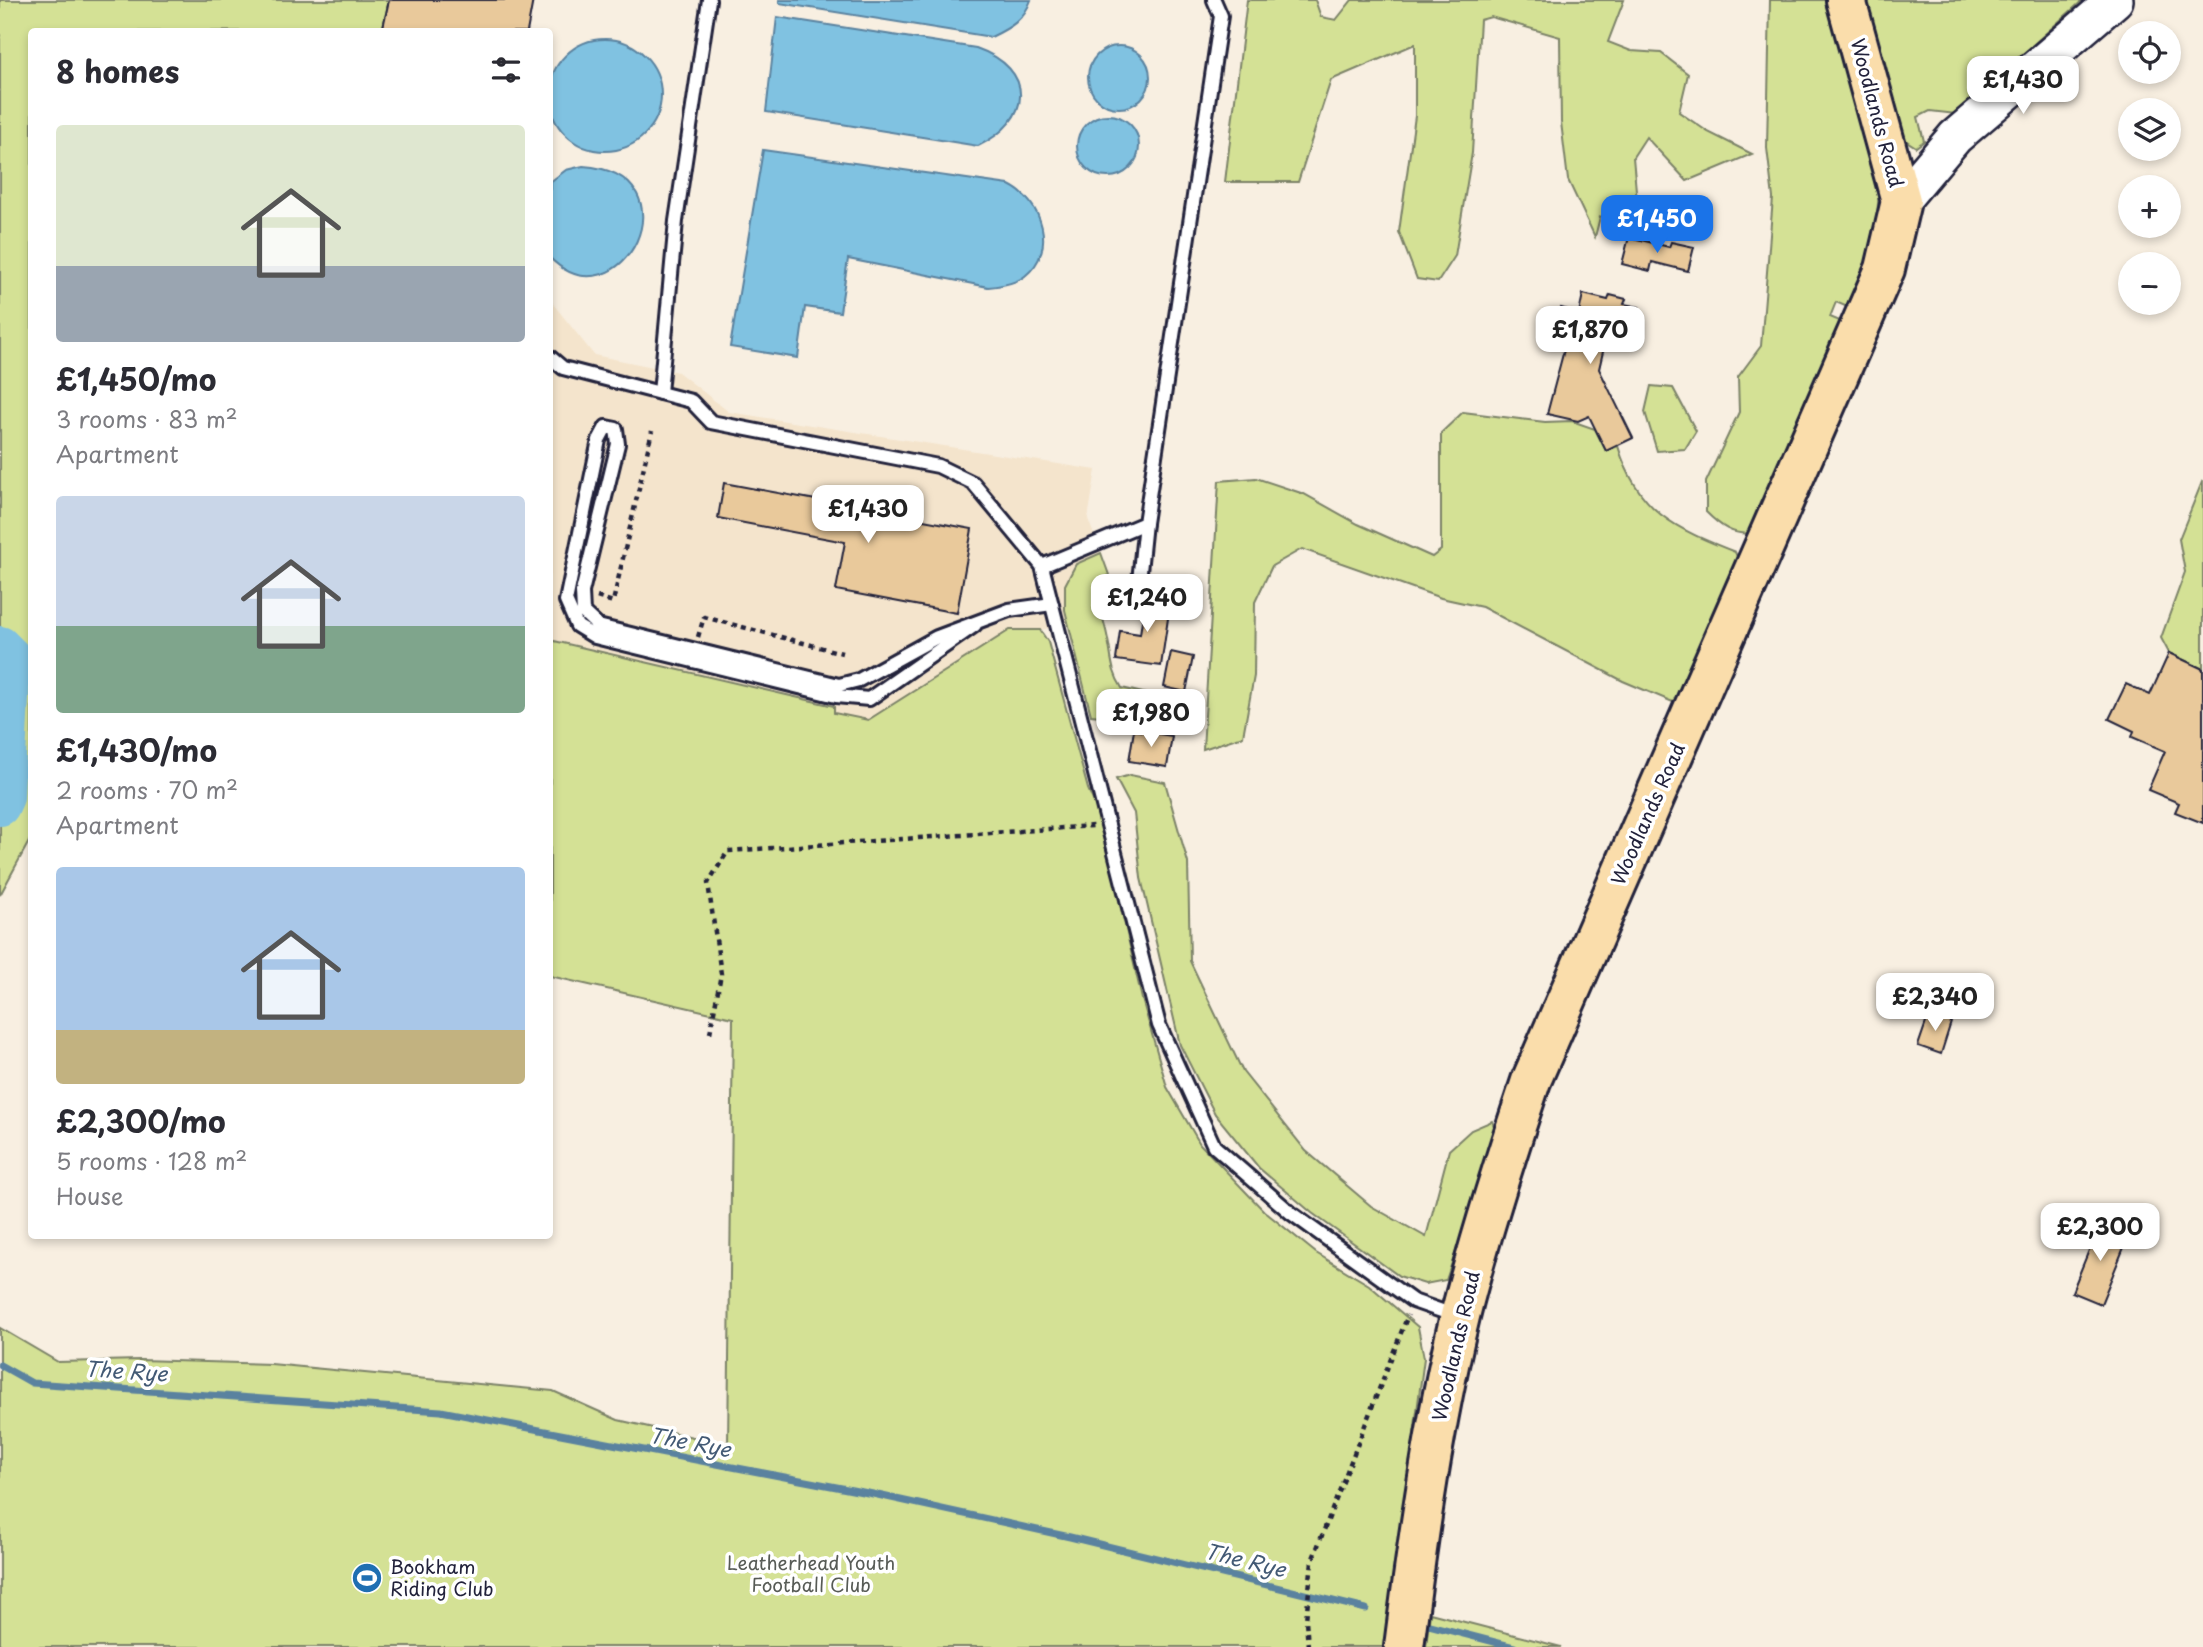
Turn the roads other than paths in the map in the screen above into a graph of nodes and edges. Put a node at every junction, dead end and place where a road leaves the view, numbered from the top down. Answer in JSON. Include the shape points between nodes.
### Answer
{"nodes":[{"id":1,"x":709,"y":0,"type":"edge"},
{"id":2,"x":1214,"y":0,"type":"edge"},
{"id":3,"x":1846,"y":0,"type":"edge"},
{"id":4,"x":2115,"y":0,"type":"edge"},
{"id":5,"x":1901,"y":201,"type":"junction"},
{"id":6,"x":553,"y":360,"type":"edge"},
{"id":7,"x":660,"y":393,"type":"junction"},
{"id":8,"x":1145,"y":523,"type":"junction"},
{"id":9,"x":1042,"y":566,"type":"junction"},
{"id":10,"x":1139,"y":581,"type":"dead end"},
{"id":11,"x":1052,"y":604,"type":"junction"},
{"id":12,"x":975,"y":625,"type":"junction"},
{"id":13,"x":859,"y":680,"type":"junction"},
{"id":14,"x":859,"y":697,"type":"junction"},
{"id":15,"x":1460,"y":1317,"type":"junction"},
{"id":16,"x":1404,"y":1647,"type":"edge"}],
"edges":[{"from":1,"to":7,"type":"lane","via":[[676,220]]},
{"from":2,"to":8,"type":"lane","via":[[1221,16]]},
{"from":3,"to":5,"type":"main road","name":"Woodlands Road"},
{"from":4,"to":5,"type":"street","via":[[1955,137]]},
{"from":5,"to":15,"type":"main road","name":"Woodlands Road","via":[[1885,269],[1851,350],[1531,1081]]},
{"from":6,"to":7,"type":"lane","via":[[563,368]]},
{"from":7,"to":9,"type":"lane","via":[[691,401],[710,422],[938,466],[973,482]]},
{"from":8,"to":9,"type":"lane"},
{"from":8,"to":10,"type":"lane"},
{"from":9,"to":11,"type":"lane"},
{"from":11,"to":12,"type":"lane","via":[[1009,610]]},
{"from":11,"to":15,"type":"lane","via":[[1159,1025],[1214,1146],[1291,1213],[1413,1301]]},
{"from":12,"to":13,"type":"lane","via":[[937,637]]},
{"from":12,"to":14,"type":"lane","via":[[869,699]]},
{"from":13,"to":14,"type":"lane","via":[[850,689]]},
{"from":13,"to":14,"type":"lane","via":[[839,685],[598,626],[583,612],[582,592],[618,444],[616,429],[606,426],[599,440],[566,601],[577,626],[595,637],[836,696]]},
{"from":15,"to":16,"type":"main road","name":"Woodlands Road","via":[[1437,1430]]}]}
